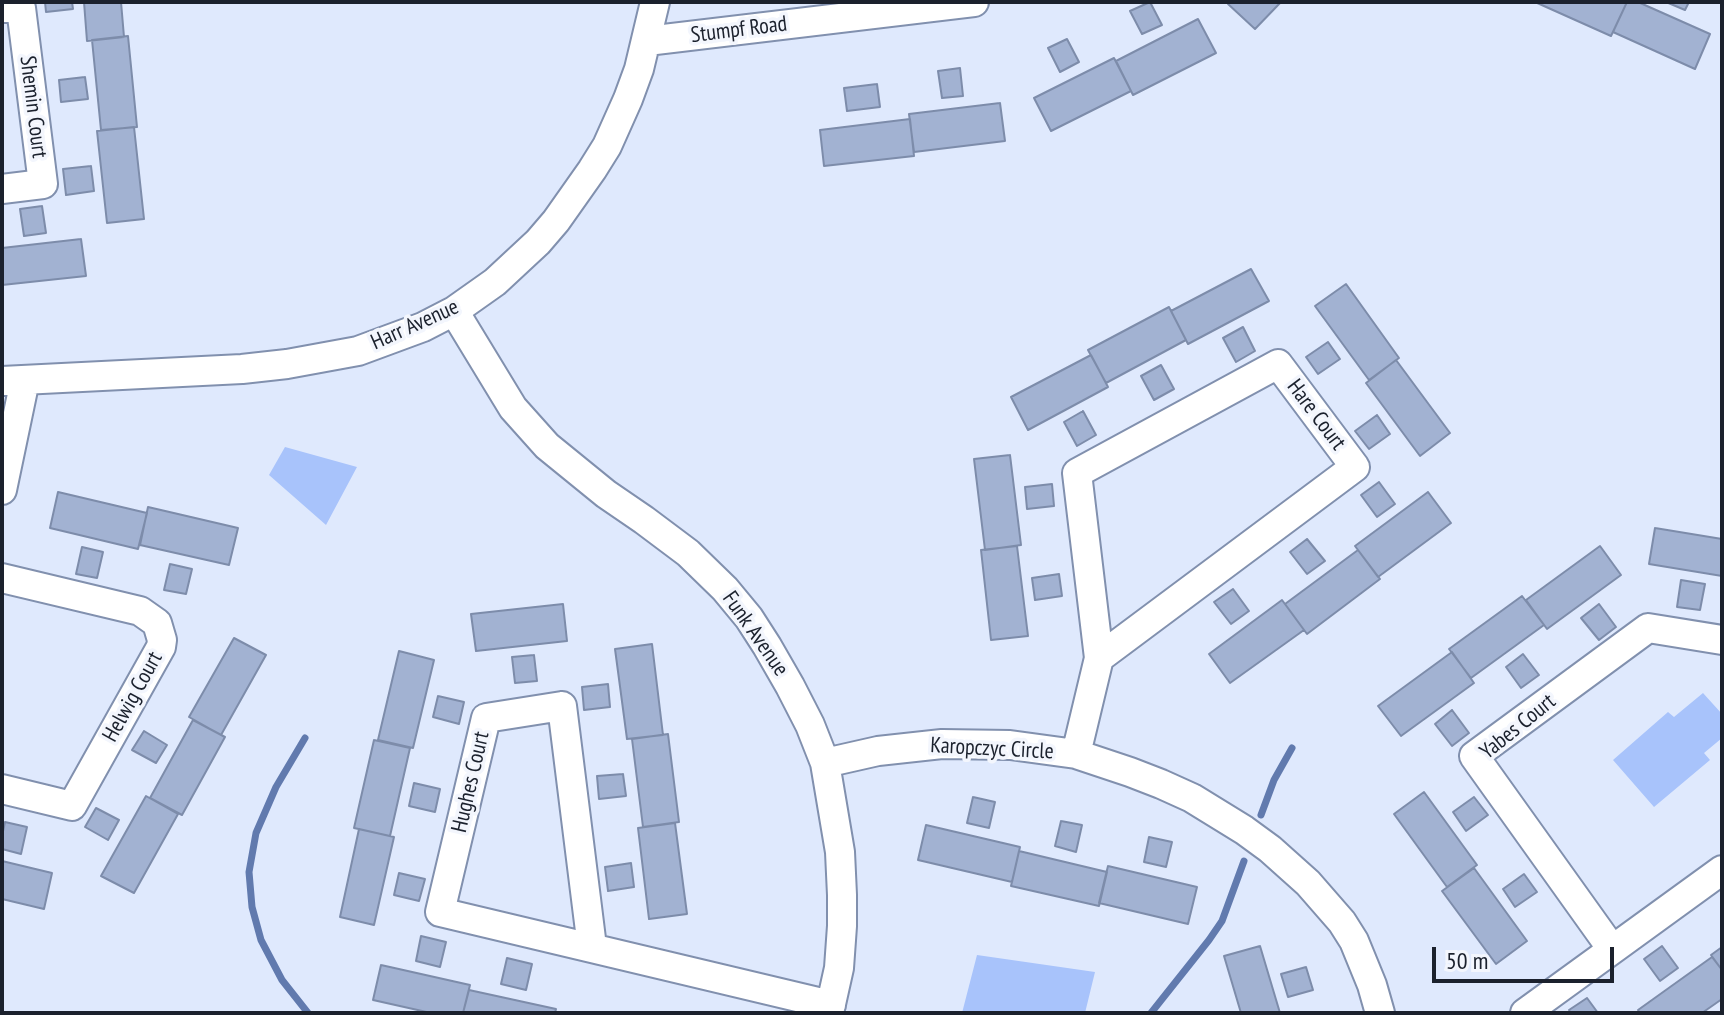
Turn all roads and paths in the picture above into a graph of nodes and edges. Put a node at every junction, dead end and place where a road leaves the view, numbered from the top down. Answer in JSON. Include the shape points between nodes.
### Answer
{"nodes":[{"id":1,"x":655,"y":2,"type":"edge"},
{"id":2,"x":974,"y":2,"type":"edge"},
{"id":3,"x":2,"y":8,"type":"edge"},
{"id":4,"x":647,"y":41,"type":"junction"},
{"id":5,"x":2,"y":189,"type":"edge"},
{"id":6,"x":454,"y":311,"type":"junction"},
{"id":7,"x":14,"y":381,"type":"edge"},
{"id":8,"x":2,"y":490,"type":"edge"},
{"id":9,"x":2,"y":578,"type":"edge"},
{"id":10,"x":1722,"y":640,"type":"edge"},
{"id":11,"x":1099,"y":658,"type":"junction"},
{"id":12,"x":1076,"y":754,"type":"junction"},
{"id":13,"x":825,"y":763,"type":"junction"},
{"id":14,"x":2,"y":789,"type":"edge"},
{"id":15,"x":1722,"y":870,"type":"edge"},
{"id":16,"x":592,"y":947,"type":"junction"},
{"id":17,"x":1612,"y":949,"type":"junction"},
{"id":18,"x":830,"y":1009,"type":"edge"},
{"id":19,"x":1380,"y":1013,"type":"edge"},
{"id":20,"x":1525,"y":1013,"type":"edge"}],
"edges":[{"from":1,"to":4,"type":"street","name":"Harr Avenue"},
{"from":2,"to":4,"type":"street","name":"Stumpf Road"},
{"from":3,"to":5,"type":"street","name":"Shemin Court","via":[[21,8],[43,184]]},
{"from":4,"to":6,"type":"street","name":"Harr Avenue","via":[[607,146],[570,202],[516,264]]},
{"from":6,"to":7,"type":"street","name":"Harr Avenue","via":[[358,351],[287,364]]},
{"from":6,"to":13,"type":"street","name":"Funk Avenue","via":[[513,408],[547,446],[688,553],[749,618],[810,725]]},
{"from":7,"to":8,"type":"street"},
{"from":9,"to":14,"type":"street","name":"Helwig Court","via":[[140,611],[157,623],[162,640],[72,806]]},
{"from":10,"to":17,"type":"street","name":"Yabes Court","via":[[1648,628],[1474,756]]},
{"from":11,"to":11,"type":"street","name":"Hare Court","via":[[1355,467],[1278,364],[1077,473]]},
{"from":11,"to":12,"type":"street","name":"Hare Court"},
{"from":12,"to":13,"type":"street","name":"Karopczyc Circle","via":[[1010,745],[942,744]]},
{"from":12,"to":19,"type":"street","name":"Karopczyc Circle","via":[[1192,798],[1270,849],[1342,922],[1364,962]]},
{"from":13,"to":18,"type":"street","name":"Funk Avenue","via":[[842,895],[839,968]]},
{"from":15,"to":17,"type":"street"},
{"from":16,"to":16,"type":"street","name":"Hughes Court","via":[[440,912],[486,718],[562,706]]},
{"from":16,"to":18,"type":"street","name":"Hughes Court"},
{"from":17,"to":20,"type":"street"}]}
